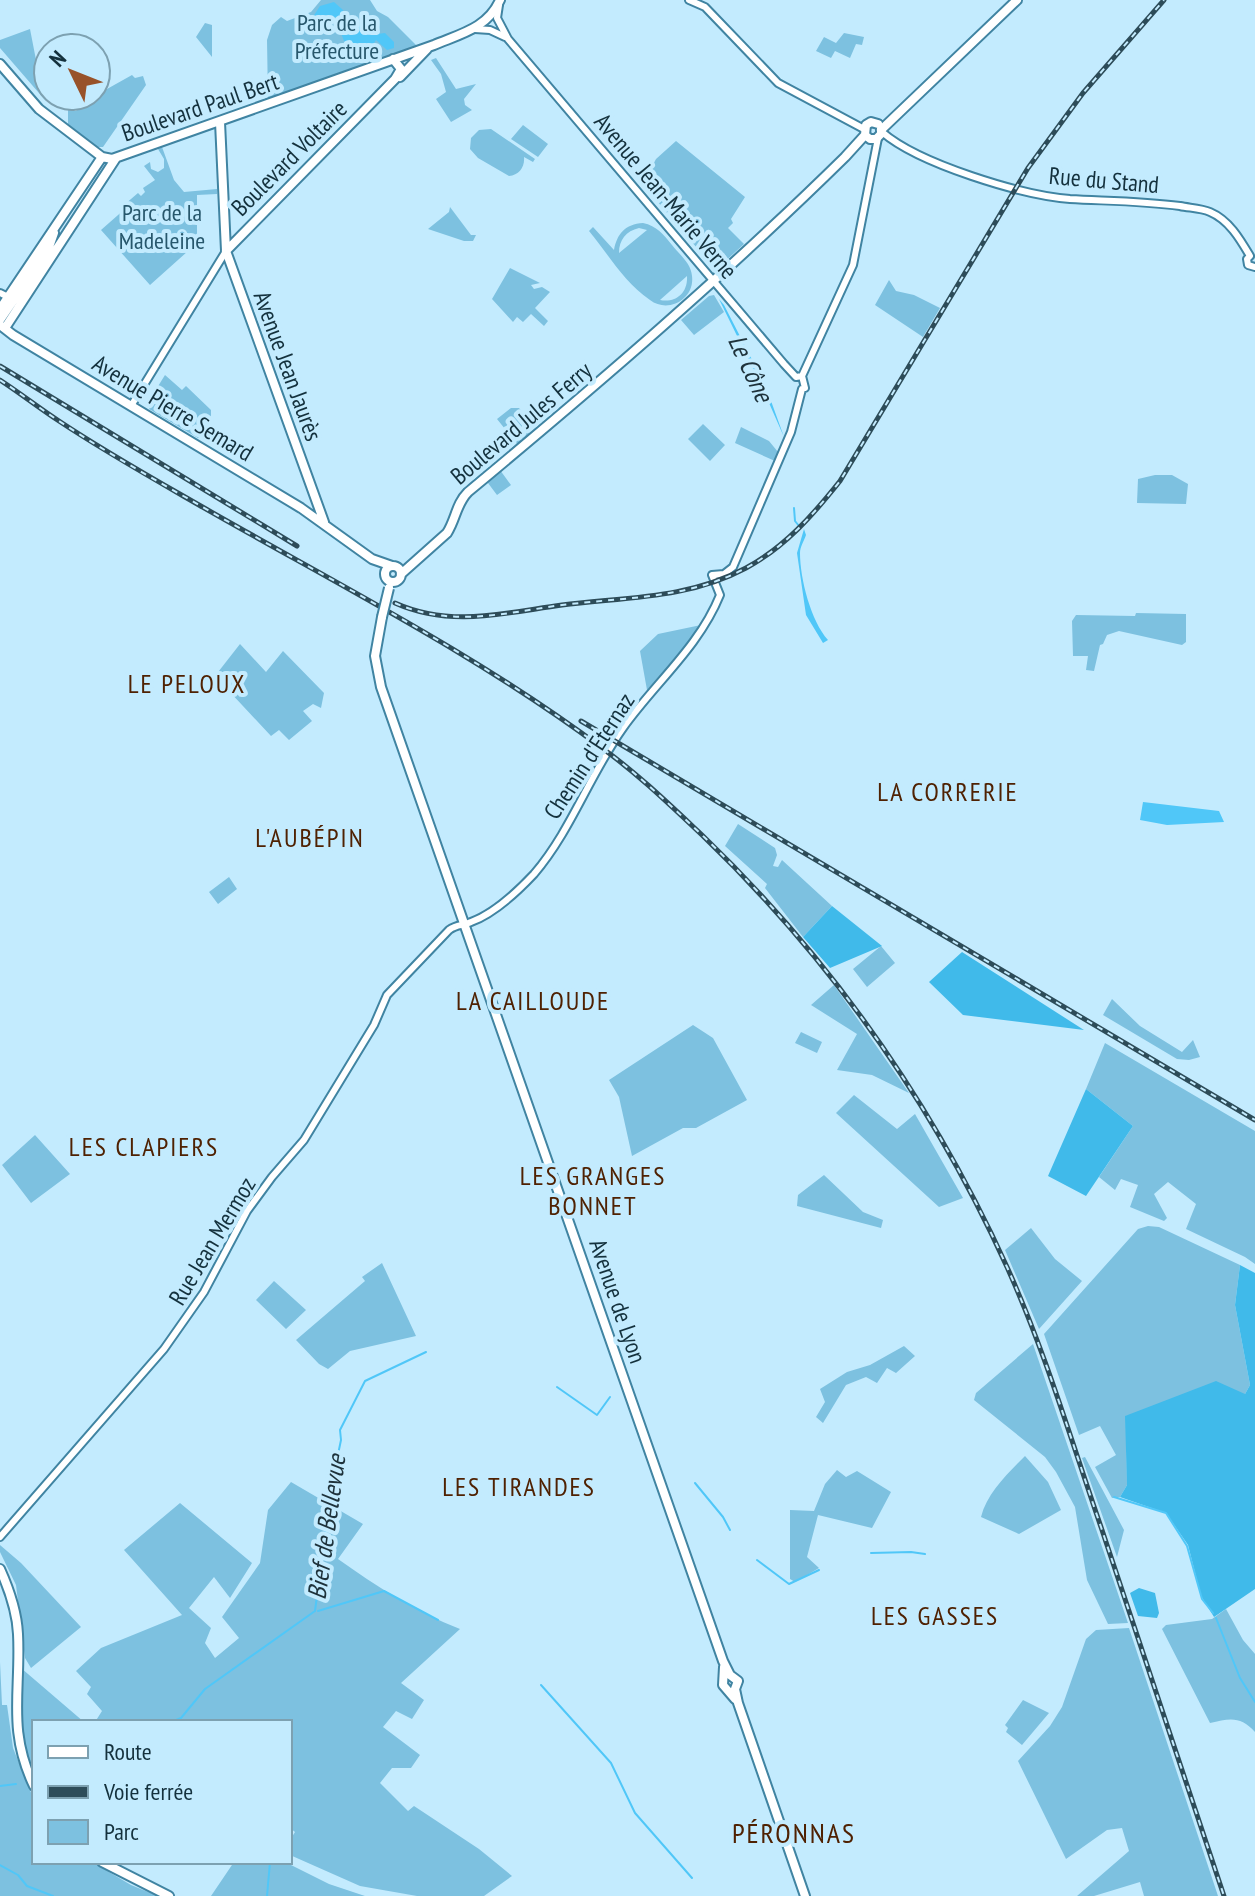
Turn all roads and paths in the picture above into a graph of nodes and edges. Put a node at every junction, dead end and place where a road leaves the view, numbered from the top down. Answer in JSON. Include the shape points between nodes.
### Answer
{"nodes":[{"id":1,"x":689,"y":0,"type":"edge"},
{"id":2,"x":1009,"y":0,"type":"edge"},
{"id":3,"x":1017,"y":0,"type":"edge"},
{"id":4,"x":500,"y":1,"type":"edge"},
{"id":5,"x":471,"y":30,"type":"junction"},
{"id":6,"x":508,"y":39,"type":"junction"},
{"id":7,"x":434,"y":45,"type":"junction"},
{"id":8,"x":393,"y":59,"type":"junction"},
{"id":9,"x":0,"y":64,"type":"edge"},
{"id":10,"x":381,"y":93,"type":"junction"},
{"id":11,"x":220,"y":122,"type":"junction"},
{"id":12,"x":874,"y":133,"type":"junction"},
{"id":13,"x":102,"y":157,"type":"junction"},
{"id":14,"x":116,"y":158,"type":"junction"},
{"id":15,"x":59,"y":221,"type":"junction"},
{"id":16,"x":61,"y":243,"type":"junction"},
{"id":17,"x":48,"y":250,"type":"junction"},
{"id":18,"x":226,"y":251,"type":"junction"},
{"id":19,"x":1253,"y":256,"type":"edge"},
{"id":20,"x":1255,"y":268,"type":"edge"},
{"id":21,"x":715,"y":282,"type":"junction"},
{"id":22,"x":4,"y":295,"type":"edge"},
{"id":23,"x":0,"y":309,"type":"edge"},
{"id":24,"x":2,"y":324,"type":"edge"},
{"id":25,"x":799,"y":377,"type":"junction"},
{"id":26,"x":802,"y":389,"type":"joint"},
{"id":27,"x":131,"y":406,"type":"junction"},
{"id":28,"x":313,"y":498,"type":"junction"},
{"id":29,"x":303,"y":510,"type":"junction"},
{"id":30,"x":313,"y":516,"type":"junction"},
{"id":31,"x":326,"y":526,"type":"junction"},
{"id":32,"x":418,"y":557,"type":"junction"},
{"id":33,"x":372,"y":559,"type":"junction"},
{"id":34,"x":393,"y":566,"type":"junction"},
{"id":35,"x":401,"y":574,"type":"junction"},
{"id":36,"x":724,"y":574,"type":"junction"},
{"id":37,"x":389,"y":581,"type":"junction"},
{"id":38,"x":718,"y":586,"type":"junction"},
{"id":39,"x":463,"y":923,"type":"junction"},
{"id":40,"x":1,"y":1533,"type":"edge"},
{"id":41,"x":0,"y":1570,"type":"edge"},
{"id":42,"x":32,"y":1781,"type":"edge"},
{"id":43,"x":106,"y":1864,"type":"edge"},
{"id":44,"x":169,"y":1896,"type":"edge"},
{"id":45,"x":805,"y":1896,"type":"edge"}],
"edges":[{"from":1,"to":12,"type":"street","name":"Rue du Stand","via":[[705,7],[785,89]]},
{"from":2,"to":12,"type":"main road"},
{"from":3,"to":12,"type":"main road"},
{"from":4,"to":5,"type":"main road","name":"Boulevard Paul Bert","via":[[489,19]]},
{"from":4,"to":6,"type":"street","via":[[497,18]]},
{"from":5,"to":6,"type":"street","via":[[490,30]]},
{"from":5,"to":7,"type":"main road","name":"Boulevard Paul Bert"},
{"from":6,"to":21,"type":"street","name":"Avenue Jean-Marie Verne"},
{"from":7,"to":8,"type":"main road","name":"Boulevard Paul Bert"},
{"from":7,"to":10,"type":"main road","name":"Boulevard Voltaire"},
{"from":8,"to":10,"type":"main road","name":"Boulevard Voltaire","via":[[400,71]]},
{"from":8,"to":11,"type":"main road","name":"Boulevard Paul Bert"},
{"from":9,"to":13,"type":"main road","via":[[39,109]]},
{"from":10,"to":18,"type":"main road","name":"Boulevard Voltaire"},
{"from":11,"to":14,"type":"main road","name":"Boulevard Paul Bert"},
{"from":11,"to":18,"type":"main road","name":"Avenue Jean Jaurès"},
{"from":12,"to":19,"type":"street","name":"Rue du Stand","via":[[936,164],[1016,188],[1208,211],[1229,225]]},
{"from":12,"to":21,"type":"main road","name":"Boulevard Jules Ferry"},
{"from":12,"to":25,"type":"street","via":[[853,265]]},
{"from":13,"to":14,"type":"main road","name":"Boulevard Paul Bert"},
{"from":13,"to":15,"type":"main road"},
{"from":14,"to":16,"type":"main road"},
{"from":15,"to":17,"type":"main road"},
{"from":15,"to":22,"type":"main road"},
{"from":16,"to":17,"type":"main road"},
{"from":16,"to":24,"type":"main road"},
{"from":17,"to":24,"type":"main road"},
{"from":18,"to":27,"type":"street"},
{"from":18,"to":28,"type":"main road","name":"Avenue Jean Jaurès"},
{"from":19,"to":20,"type":"street","name":"Rue du Stand","via":[[1247,263]]},
{"from":21,"to":25,"type":"street","name":"Avenue Jean-Marie Verne"},
{"from":21,"to":32,"type":"main road","name":"Boulevard Jules Ferry","via":[[468,492],[447,533]]},
{"from":22,"to":23,"type":"main road"},
{"from":24,"to":27,"type":"main road","name":"Avenue Pierre Semard"},
{"from":25,"to":26,"type":"street","name":"Avenue Jean-Marie Verne","via":[[795,380]]},
{"from":26,"to":36,"type":"street","name":"Chemin d'Eternaz","via":[[773,478],[733,567]]},
{"from":27,"to":29,"type":"main road","name":"Avenue Pierre Semard"},
{"from":28,"to":29,"type":"main road"},
{"from":28,"to":30,"type":"main road","name":"Avenue Jean Jaurès"},
{"from":28,"to":31,"type":"main road","name":"Avenue Jean Jaurès"},
{"from":29,"to":30,"type":"main road","name":"Avenue Pierre Semard"},
{"from":30,"to":31,"type":"main road","name":"Avenue Pierre Semard"},
{"from":31,"to":33,"type":"main road"},
{"from":32,"to":34,"type":"main road","name":"Boulevard Jules Ferry"},
{"from":32,"to":35,"type":"main road","name":"Boulevard Jules Ferry"},
{"from":33,"to":34,"type":"main road"},
{"from":33,"to":37,"type":"main road"},
{"from":34,"to":35,"type":"main road"},
{"from":34,"to":37,"type":"main road","via":[[387,568]]},
{"from":35,"to":37,"type":"main road","name":"Boulevard Jules Ferry"},
{"from":36,"to":38,"type":"street","name":"Chemin d'Eternaz"},
{"from":36,"to":38,"type":"street","via":[[712,575]]},
{"from":37,"to":39,"type":"main road","name":"Avenue de Lyon","bridge":true,"via":[[375,656],[377,675]]},
{"from":38,"to":39,"type":"street","name":"Chemin d'Eternaz","via":[[719,598],[692,645],[624,726],[535,872],[486,914]]},
{"from":39,"to":40,"type":"street","name":"Rue Jean Mermoz","via":[[449,930],[387,995],[306,1138],[247,1211],[173,1339]]},
{"from":39,"to":45,"type":"main road","name":"Avenue de Lyon","via":[[727,1676],[738,1679],[733,1690]]},
{"from":41,"to":42,"type":"main road","via":[[18,1631],[17,1736]]},
{"from":43,"to":44,"type":"main road"}]}
